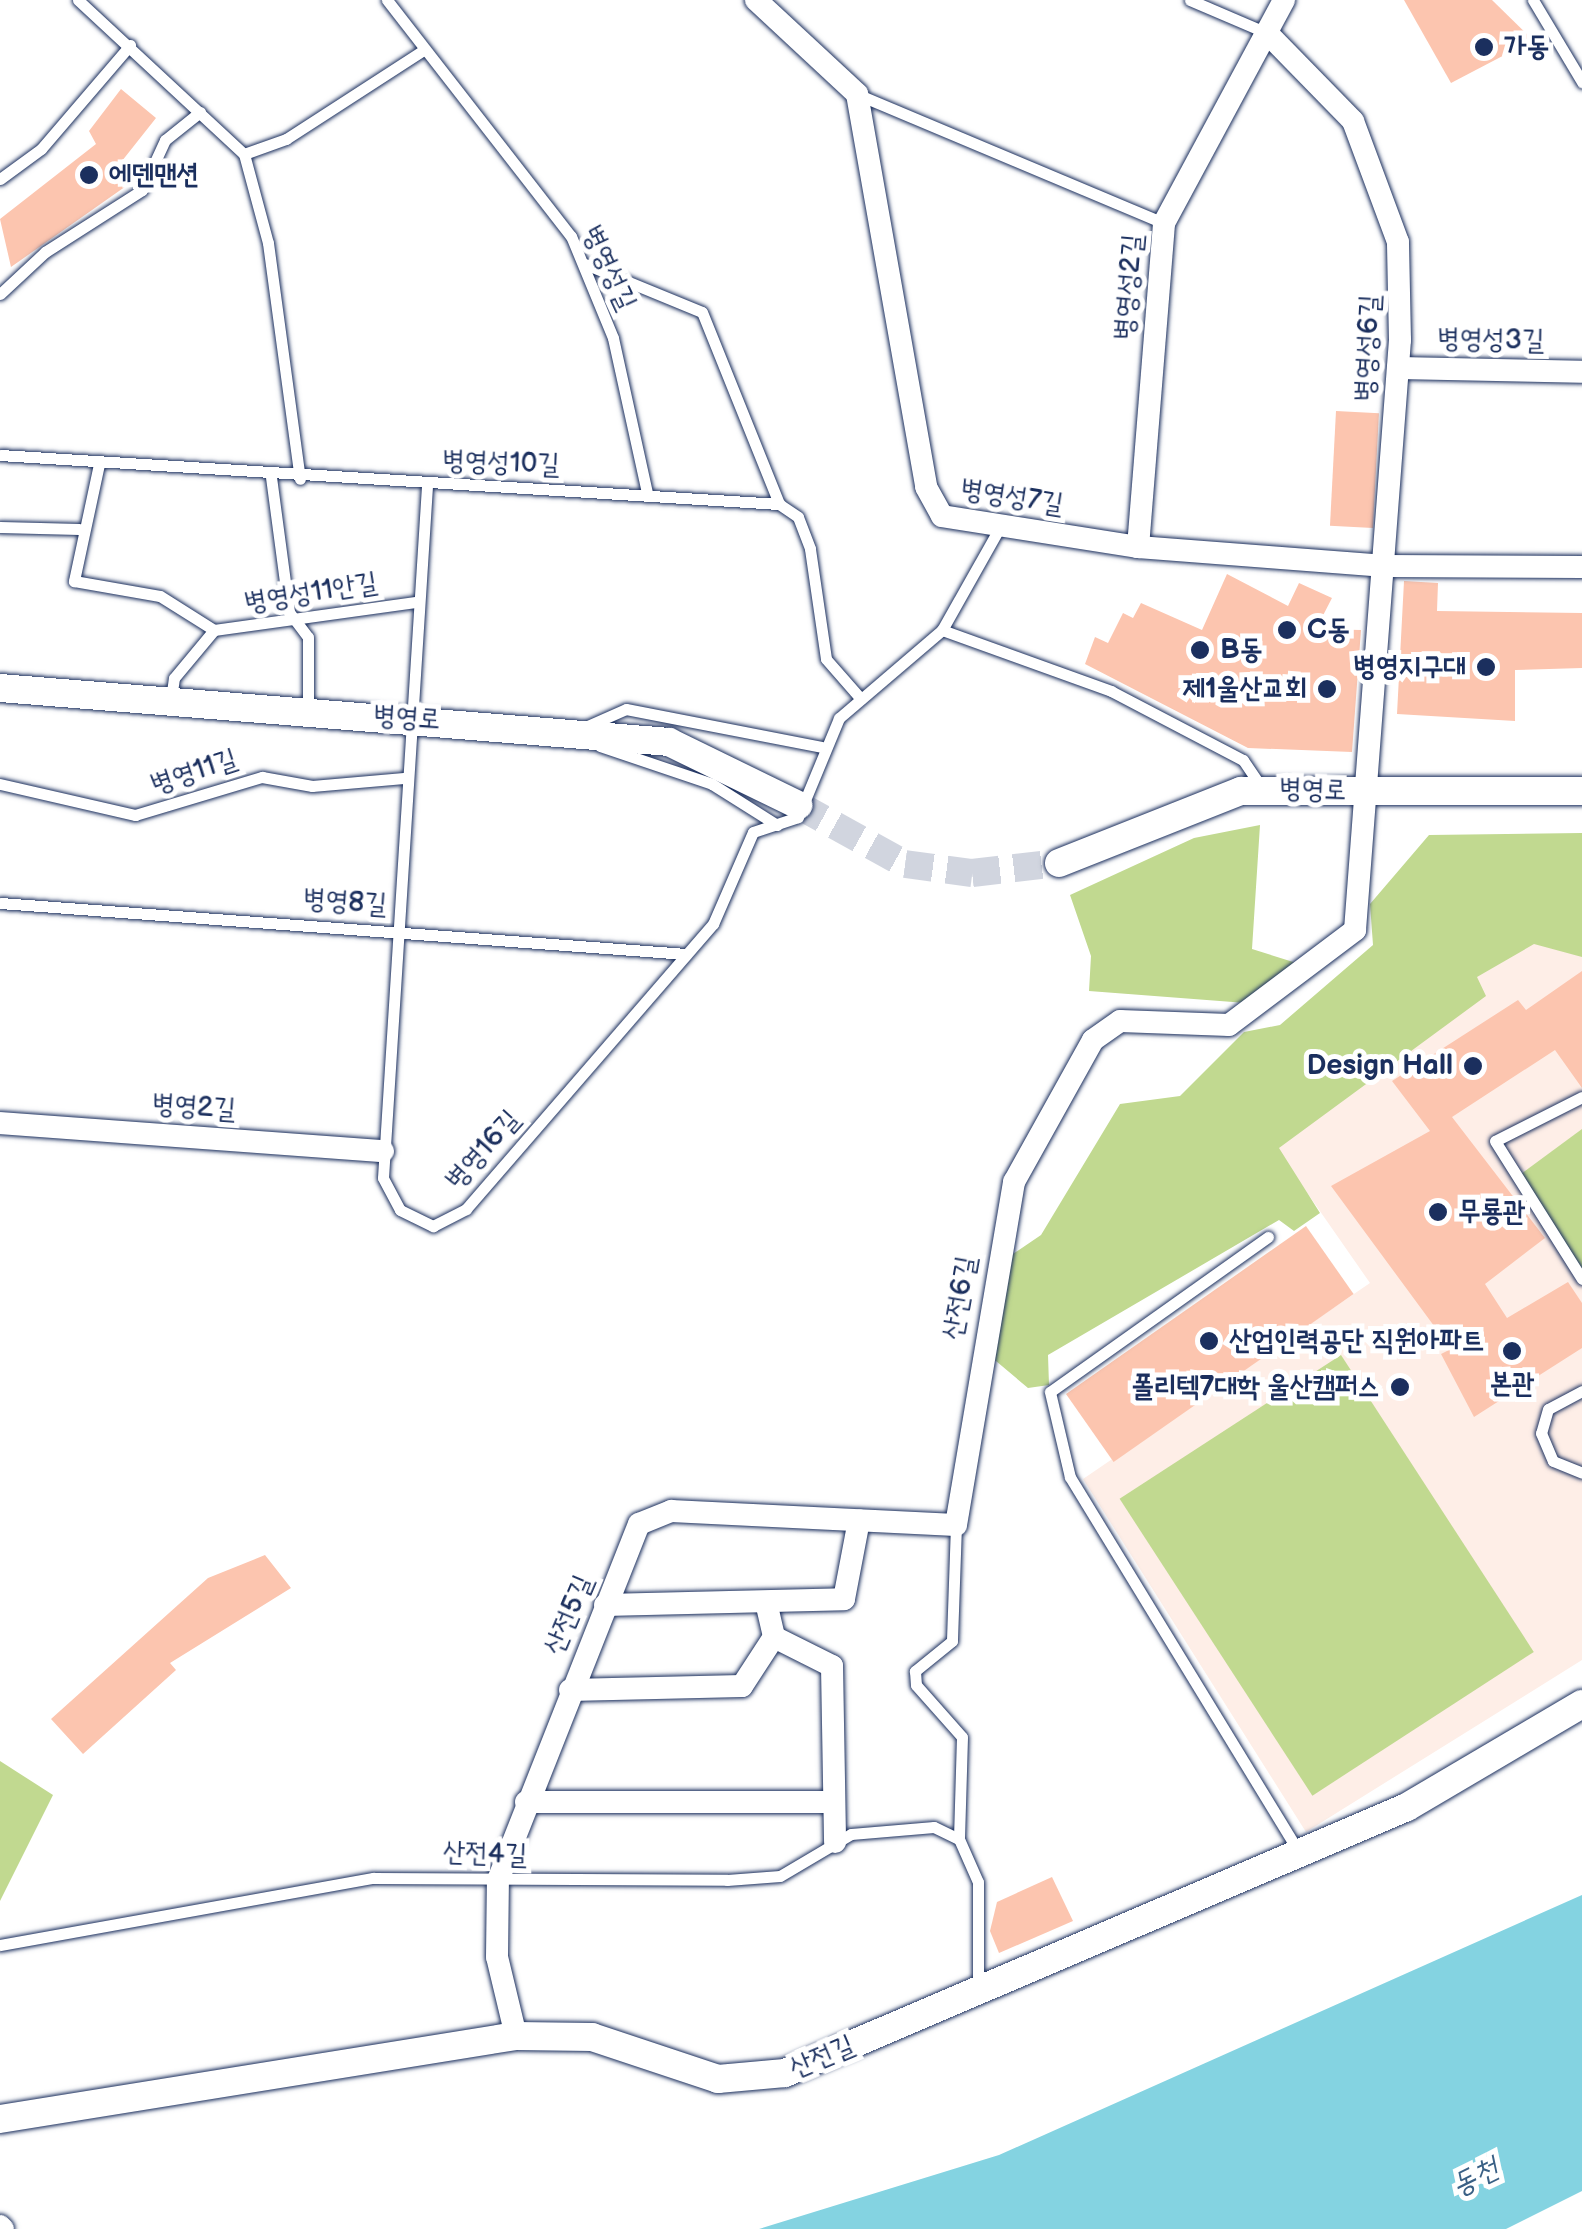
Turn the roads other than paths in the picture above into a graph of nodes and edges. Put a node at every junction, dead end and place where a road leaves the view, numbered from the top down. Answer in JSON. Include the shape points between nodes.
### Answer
{"nodes":[{"id":1,"x":78,"y":0,"type":"edge"},
{"id":2,"x":386,"y":0,"type":"edge"},
{"id":3,"x":756,"y":0,"type":"edge"},
{"id":4,"x":1190,"y":0,"type":"edge"},
{"id":5,"x":1284,"y":0,"type":"edge"},
{"id":6,"x":1533,"y":0,"type":"edge"},
{"id":7,"x":1266,"y":33,"type":"junction"},
{"id":8,"x":1582,"y":44,"type":"edge"},
{"id":9,"x":130,"y":45,"type":"junction"},
{"id":10,"x":422,"y":50,"type":"junction"},
{"id":11,"x":1568,"y":53,"type":"junction"},
{"id":12,"x":1582,"y":82,"type":"edge"},
{"id":13,"x":857,"y":94,"type":"junction"},
{"id":14,"x":200,"y":112,"type":"junction"},
{"id":15,"x":244,"y":154,"type":"junction"},
{"id":16,"x":0,"y":179,"type":"edge"},
{"id":17,"x":1164,"y":223,"type":"junction"},
{"id":18,"x":585,"y":264,"type":"junction"},
{"id":19,"x":0,"y":294,"type":"edge"},
{"id":20,"x":1398,"y":368,"type":"junction"},
{"id":21,"x":1582,"y":372,"type":"edge"},
{"id":22,"x":0,"y":455,"type":"edge"},
{"id":23,"x":99,"y":464,"type":"junction"},
{"id":24,"x":271,"y":477,"type":"junction"},
{"id":25,"x":300,"y":480,"type":"junction"},
{"id":26,"x":426,"y":486,"type":"junction"},
{"id":27,"x":647,"y":492,"type":"junction"},
{"id":28,"x":779,"y":504,"type":"junction"},
{"id":29,"x":1000,"y":526,"type":"junction"},
{"id":30,"x":0,"y":527,"type":"edge"},
{"id":31,"x":78,"y":529,"type":"junction"},
{"id":32,"x":1138,"y":547,"type":"junction"},
{"id":33,"x":1386,"y":566,"type":"junction"},
{"id":34,"x":1582,"y":566,"type":"edge"},
{"id":35,"x":417,"y":602,"type":"junction"},
{"id":36,"x":298,"y":624,"type":"junction"},
{"id":37,"x":214,"y":630,"type":"junction"},
{"id":38,"x":942,"y":630,"type":"junction"},
{"id":39,"x":0,"y":688,"type":"edge"},
{"id":40,"x":861,"y":699,"type":"junction"},
{"id":41,"x":170,"y":700,"type":"junction"},
{"id":42,"x":308,"y":710,"type":"junction"},
{"id":43,"x":407,"y":718,"type":"junction"},
{"id":44,"x":577,"y":731,"type":"junction"},
{"id":45,"x":821,"y":747,"type":"junction"},
{"id":46,"x":404,"y":778,"type":"junction"},
{"id":47,"x":0,"y":784,"type":"edge"},
{"id":48,"x":1262,"y":788,"type":"junction"},
{"id":49,"x":1582,"y":791,"type":"edge"},
{"id":50,"x":1369,"y":792,"type":"junction"},
{"id":51,"x":798,"y":805,"type":"tunnel mouth"},
{"id":52,"x":777,"y":825,"type":"junction"},
{"id":53,"x":1059,"y":863,"type":"tunnel mouth"},
{"id":54,"x":0,"y":903,"type":"edge"},
{"id":55,"x":397,"y":930,"type":"junction"},
{"id":56,"x":686,"y":954,"type":"junction"},
{"id":57,"x":1582,"y":1097,"type":"edge"},
{"id":58,"x":0,"y":1123,"type":"edge"},
{"id":59,"x":383,"y":1151,"type":"junction"},
{"id":60,"x":1268,"y":1237,"type":"dead end"},
{"id":61,"x":1582,"y":1279,"type":"edge"},
{"id":62,"x":1582,"y":1391,"type":"edge"},
{"id":63,"x":1580,"y":1477,"type":"edge"},
{"id":64,"x":859,"y":1520,"type":"junction"},
{"id":65,"x":956,"y":1526,"type":"junction"},
{"id":66,"x":766,"y":1602,"type":"junction"},
{"id":67,"x":605,"y":1605,"type":"junction"},
{"id":68,"x":774,"y":1638,"type":"junction"},
{"id":69,"x":570,"y":1690,"type":"junction"},
{"id":70,"x":1582,"y":1704,"type":"edge"},
{"id":71,"x":526,"y":1802,"type":"junction"},
{"id":72,"x":834,"y":1802,"type":"junction"},
{"id":73,"x":959,"y":1839,"type":"junction"},
{"id":74,"x":835,"y":1842,"type":"junction"},
{"id":75,"x":1296,"y":1849,"type":"junction"},
{"id":76,"x":498,"y":1880,"type":"junction"},
{"id":77,"x":0,"y":1945,"type":"edge"},
{"id":78,"x":978,"y":1985,"type":"junction"},
{"id":79,"x":516,"y":2036,"type":"junction"},
{"id":80,"x":0,"y":2119,"type":"edge"}],
"edges":[{"from":1,"to":9,"type":"lane"},
{"from":2,"to":10,"type":"lane","name":"병영성길"},
{"from":3,"to":13,"type":"street"},
{"from":4,"to":7,"type":"lane","name":"병영성6길"},
{"from":5,"to":7,"type":"street","name":"병영성2길"},
{"from":6,"to":11,"type":"lane"},
{"from":7,"to":17,"type":"street","name":"병영성2길"},
{"from":7,"to":20,"type":"street","name":"병영성6길","via":[[1352,122],[1374,163],[1398,242]]},
{"from":8,"to":11,"type":"lane"},
{"from":9,"to":14,"type":"lane"},
{"from":9,"to":16,"type":"lane","via":[[40,149]]},
{"from":10,"to":15,"type":"lane","via":[[286,139]]},
{"from":10,"to":18,"type":"lane","name":"병영성길"},
{"from":11,"to":12,"type":"lane"},
{"from":13,"to":17,"type":"lane"},
{"from":13,"to":29,"type":"street","name":"병영성7길","via":[[931,504],[942,516]]},
{"from":14,"to":15,"type":"lane"},
{"from":14,"to":19,"type":"lane","via":[[165,140],[142,190],[45,252]]},
{"from":15,"to":25,"type":"lane","via":[[277,294]]},
{"from":17,"to":32,"type":"street","name":"병영성2길"},
{"from":18,"to":27,"type":"lane","name":"병영성길","via":[[613,338]]},
{"from":18,"to":28,"type":"lane","via":[[702,312]]},
{"from":20,"to":21,"type":"street","name":"병영성3길"},
{"from":20,"to":33,"type":"street","name":"병영성6길"},
{"from":22,"to":23,"type":"lane","name":"병영성10길"},
{"from":23,"to":24,"type":"lane","name":"병영성10길"},
{"from":23,"to":31,"type":"lane","name":"병영성11안길"},
{"from":24,"to":25,"type":"lane","name":"병영성10길"},
{"from":24,"to":36,"type":"lane","via":[[278,560]]},
{"from":25,"to":26,"type":"lane","name":"병영성10길"},
{"from":26,"to":27,"type":"lane","name":"병영성10길"},
{"from":26,"to":35,"type":"lane","name":"병영16길"},
{"from":27,"to":28,"type":"lane","name":"병영성10길"},
{"from":28,"to":40,"type":"lane","via":[[798,518],[810,548],[826,658]]},
{"from":29,"to":32,"type":"street","name":"병영성7길"},
{"from":29,"to":38,"type":"lane"},
{"from":30,"to":31,"type":"lane"},
{"from":31,"to":37,"type":"lane","name":"병영성11안길","via":[[74,581],[160,596]]},
{"from":32,"to":33,"type":"street","name":"병영성7길"},
{"from":33,"to":34,"type":"street","name":"병영성7길"},
{"from":33,"to":50,"type":"street","name":"병영성6길"},
{"from":35,"to":36,"type":"lane","name":"병영성11안길"},
{"from":35,"to":43,"type":"lane","name":"병영16길"},
{"from":36,"to":37,"type":"lane","name":"병영성11안길"},
{"from":36,"to":42,"type":"lane","via":[[308,637]]},
{"from":37,"to":41,"type":"lane","name":"병영성11안길","via":[[174,678]]},
{"from":38,"to":40,"type":"lane"},
{"from":38,"to":48,"type":"lane","via":[[1111,691],[1243,760]]},
{"from":39,"to":41,"type":"street","name":"병영로"},
{"from":40,"to":45,"type":"lane"},
{"from":41,"to":42,"type":"street","name":"병영로"},
{"from":42,"to":43,"type":"street","name":"병영로"},
{"from":43,"to":44,"type":"street","name":"병영로"},
{"from":43,"to":46,"type":"lane","name":"병영16길"},
{"from":44,"to":45,"type":"lane","via":[[626,709]]},
{"from":44,"to":51,"type":"street","name":"병영로","via":[[669,742]]},
{"from":44,"to":52,"type":"lane","via":[[712,784]]},
{"from":45,"to":52,"type":"lane","via":[[798,817]]},
{"from":46,"to":47,"type":"lane","name":"병영11길","via":[[312,786],[262,777],[134,815]]},
{"from":46,"to":55,"type":"lane","name":"병영16길"},
{"from":48,"to":50,"type":"street","name":"병영로"},
{"from":48,"to":53,"type":"street","name":"병영로"},
{"from":49,"to":50,"type":"street","name":"병영로"},
{"from":50,"to":65,"type":"street","name":"산전6길","via":[[1359,916],[1346,940],[1230,1025],[1120,1021],[1093,1040],[1014,1182]]},
{"from":52,"to":56,"type":"lane","name":"병영16길","via":[[753,832],[728,900]]},
{"from":54,"to":55,"type":"lane","name":"병영8길"},
{"from":55,"to":56,"type":"lane","name":"병영8길"},
{"from":55,"to":59,"type":"lane","name":"병영16길"},
{"from":56,"to":59,"type":"lane","name":"병영16길","via":[[448,1222],[418,1222],[400,1210],[382,1178]]},
{"from":57,"to":61,"type":"lane","via":[[1495,1141]]},
{"from":58,"to":59,"type":"street","name":"병영2길"},
{"from":60,"to":75,"type":"lane","via":[[1050,1392],[1070,1477]]},
{"from":62,"to":63,"type":"lane","via":[[1548,1409],[1542,1433],[1553,1461]]},
{"from":64,"to":65,"type":"street","name":"산전5길"},
{"from":64,"to":66,"type":"street","via":[[844,1600]]},
{"from":64,"to":67,"type":"street","name":"산전5길","via":[[671,1512],[640,1524]]},
{"from":65,"to":73,"type":"lane","name":"산전6길","via":[[952,1641],[915,1671],[916,1685],[962,1737]]},
{"from":66,"to":67,"type":"street"},
{"from":66,"to":68,"type":"street"},
{"from":67,"to":69,"type":"street","name":"산전5길"},
{"from":68,"to":69,"type":"street","via":[[742,1686]]},
{"from":68,"to":72,"type":"street","via":[[832,1666]]},
{"from":69,"to":71,"type":"street","name":"산전5길"},
{"from":70,"to":75,"type":"street","name":"산전길","via":[[1407,1807]]},
{"from":71,"to":72,"type":"street"},
{"from":71,"to":76,"type":"street","name":"산전5길"},
{"from":72,"to":74,"type":"street"},
{"from":73,"to":74,"type":"lane","name":"산전4길","via":[[934,1827]]},
{"from":73,"to":78,"type":"lane","name":"산전6길","via":[[978,1882]]},
{"from":74,"to":76,"type":"lane","name":"산전4길","via":[[780,1876]]},
{"from":75,"to":78,"type":"street","name":"산전길"},
{"from":76,"to":77,"type":"lane","name":"산전4길","via":[[373,1878]]},
{"from":76,"to":79,"type":"street","name":"산전5길","via":[[497,1957]]},
{"from":78,"to":79,"type":"street","name":"산전길","via":[[762,2079],[718,2078],[592,2037]]},
{"from":79,"to":80,"type":"street","name":"산전길"}]}
